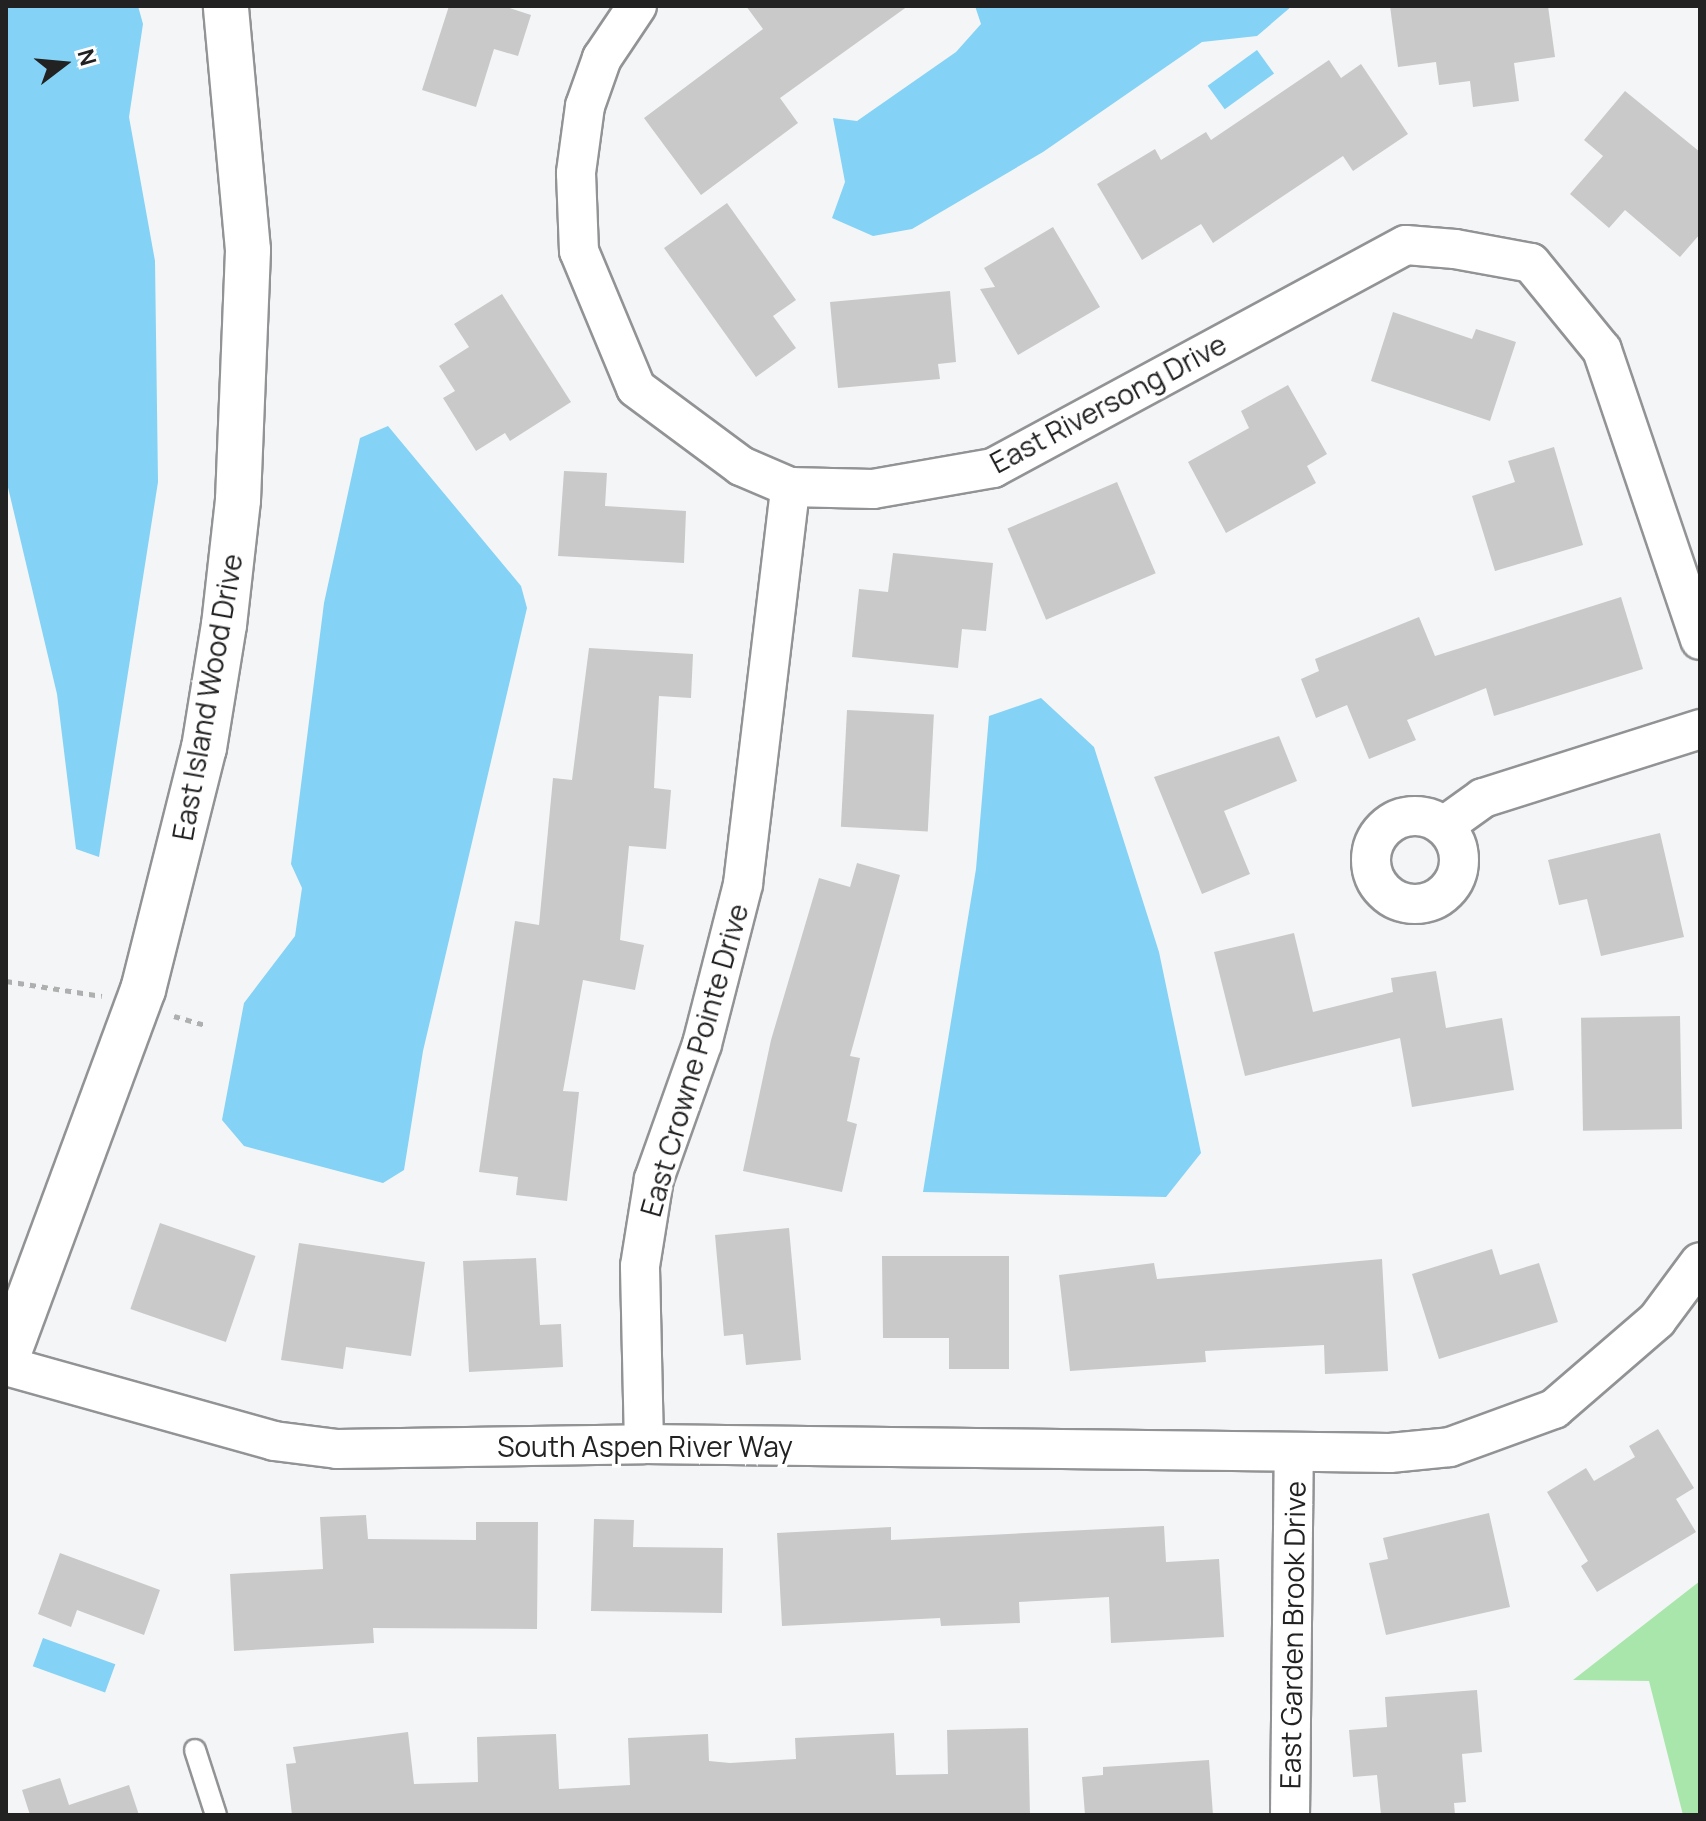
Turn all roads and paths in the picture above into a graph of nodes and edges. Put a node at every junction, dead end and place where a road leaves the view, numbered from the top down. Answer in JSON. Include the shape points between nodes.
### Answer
{"nodes":[{"id":1,"x":226,"y":6,"type":"edge"},
{"id":2,"x":637,"y":6,"type":"edge"},
{"id":3,"x":790,"y":487,"type":"junction"},
{"id":4,"x":1700,"y":640,"type":"edge"},
{"id":5,"x":1700,"y":729,"type":"edge"},
{"id":6,"x":1444,"y":826,"type":"dead end"},
{"id":7,"x":6,"y":981,"type":"edge"},
{"id":8,"x":110,"y":998,"type":"dead end"},
{"id":9,"x":165,"y":1014,"type":"dead end"},
{"id":10,"x":206,"y":1025,"type":"dead end"},
{"id":11,"x":1700,"y":1262,"type":"edge"},
{"id":12,"x":6,"y":1363,"type":"edge"},
{"id":13,"x":644,"y":1444,"type":"junction"},
{"id":14,"x":1294,"y":1455,"type":"junction"},
{"id":15,"x":195,"y":1750,"type":"dead end"},
{"id":16,"x":216,"y":1815,"type":"edge"},
{"id":17,"x":1290,"y":1815,"type":"edge"}],
"edges":[{"from":1,"to":12,"type":"street","name":"East Island Wood Drive","via":[[248,250],[239,485],[224,625],[204,748],[143,990]]},
{"from":2,"to":3,"type":"street","name":"East Riversong Drive","via":[[602,58],[585,106],[576,173],[579,251],[636,388],[741,466]]},
{"from":3,"to":4,"type":"street","name":"East Riversong Drive","via":[[873,489],[993,468],[1406,245],[1455,249],[1531,263],[1602,350]]},
{"from":3,"to":13,"type":"street","name":"East Crowne Pointe Drive","via":[[743,884],[702,1044],[654,1179],[640,1266]]},
{"from":5,"to":6,"type":"street","via":[[1483,798]]},
{"from":7,"to":8,"type":"path"},
{"from":9,"to":10,"type":"path"},
{"from":11,"to":14,"type":"street","via":[[1657,1320],[1554,1409],[1450,1447]]},
{"from":12,"to":13,"type":"street","name":"South Aspen River Way","via":[[305,1445]]},
{"from":13,"to":14,"type":"street","name":"South Aspen River Way"},
{"from":14,"to":17,"type":"street","name":"East Garden Brook Drive"},
{"from":15,"to":16,"type":"lane"}]}
